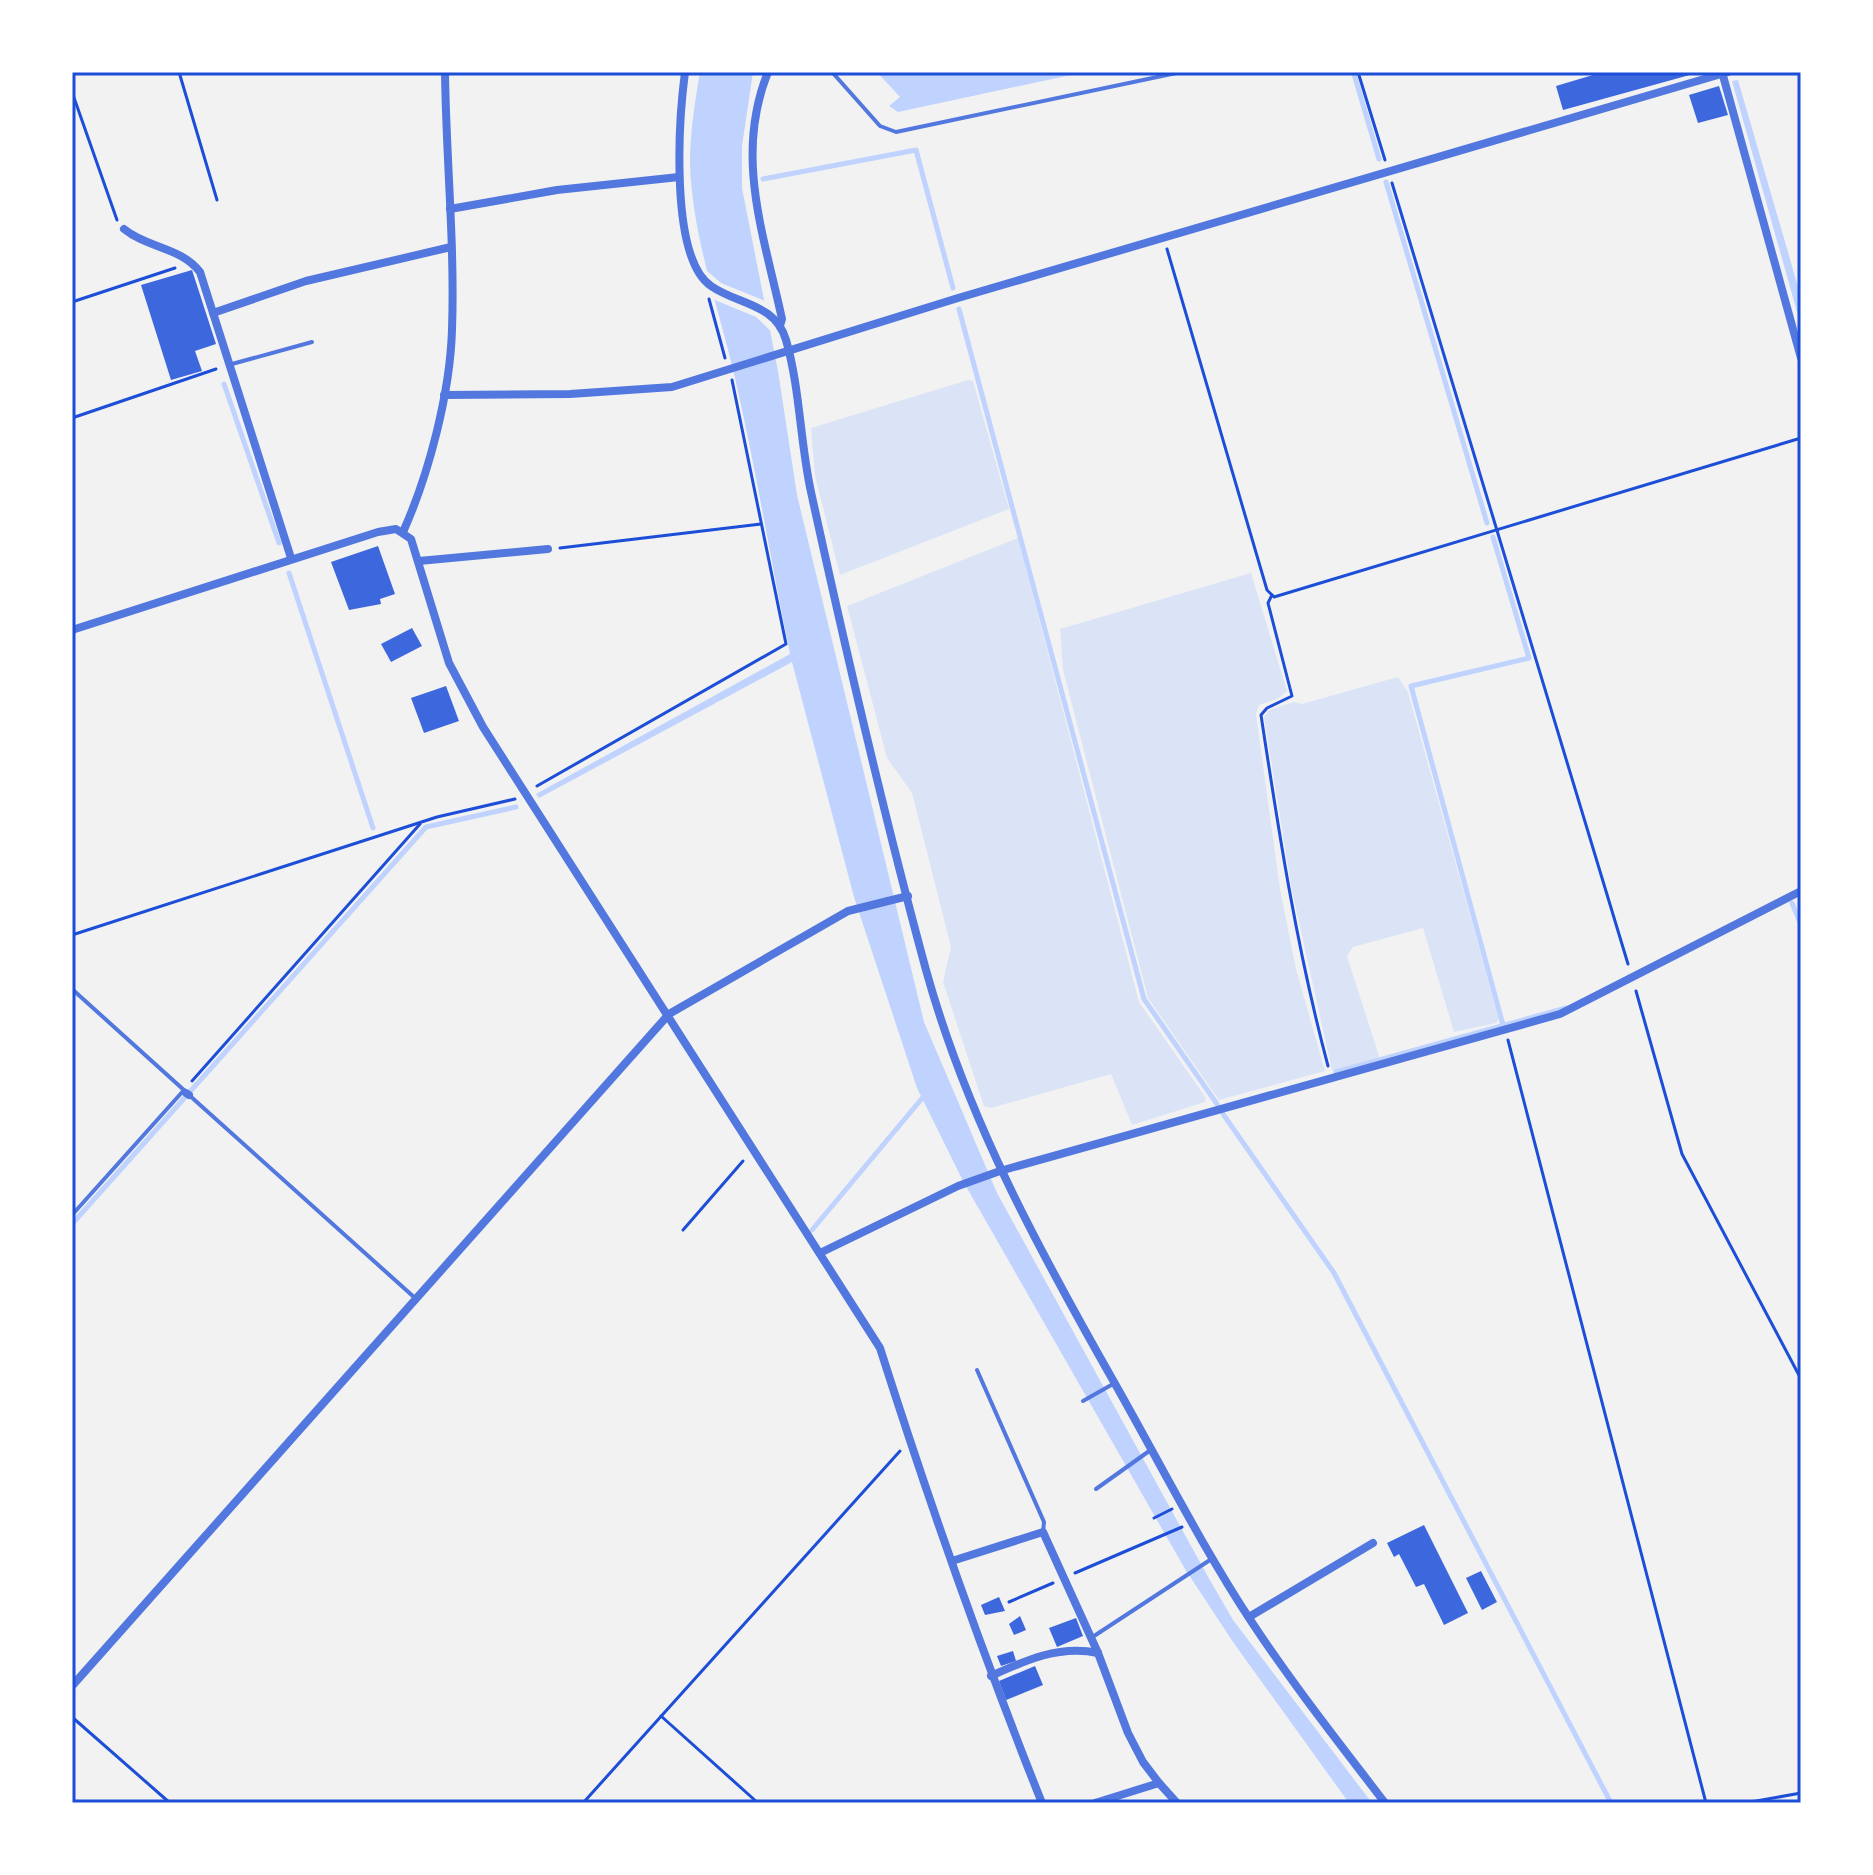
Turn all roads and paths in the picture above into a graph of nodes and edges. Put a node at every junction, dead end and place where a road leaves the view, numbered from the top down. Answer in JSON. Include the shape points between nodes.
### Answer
{"nodes":[{"id":1,"x":179,"y":72,"type":"edge"},
{"id":2,"x":445,"y":72,"type":"edge"},
{"id":3,"x":685,"y":72,"type":"edge"},
{"id":4,"x":768,"y":72,"type":"edge"},
{"id":5,"x":832,"y":72,"type":"edge"},
{"id":6,"x":1181,"y":72,"type":"edge"},
{"id":7,"x":1358,"y":72,"type":"edge"},
{"id":8,"x":1724,"y":73,"type":"edge"},
{"id":9,"x":72,"y":92,"type":"edge"},
{"id":10,"x":1389,"y":171,"type":"junction"},
{"id":11,"x":679,"y":177,"type":"junction"},
{"id":12,"x":217,"y":200,"type":"dead end"},
{"id":13,"x":450,"y":209,"type":"junction"},
{"id":14,"x":124,"y":229,"type":"joint"},
{"id":15,"x":1164,"y":238,"type":"junction"},
{"id":16,"x":451,"y":247,"type":"junction"},
{"id":17,"x":193,"y":263,"type":"junction"},
{"id":18,"x":707,"y":283,"type":"junction"},
{"id":19,"x":72,"y":302,"type":"edge"},
{"id":20,"x":213,"y":313,"type":"junction"},
{"id":21,"x":780,"y":326,"type":"junction"},
{"id":22,"x":312,"y":342,"type":"dead end"},
{"id":23,"x":784,"y":354,"type":"junction"},
{"id":24,"x":1801,"y":358,"type":"edge"},
{"id":25,"x":229,"y":364,"type":"junction"},
{"id":26,"x":730,"y":371,"type":"junction"},
{"id":27,"x":444,"y":395,"type":"junction"},
{"id":28,"x":72,"y":418,"type":"edge"},
{"id":29,"x":1801,"y":438,"type":"edge"},
{"id":30,"x":761,"y":524,"type":"junction"},
{"id":31,"x":1497,"y":530,"type":"junction"},
{"id":32,"x":403,"y":532,"type":"junction"},
{"id":33,"x":548,"y":549,"type":"joint"},
{"id":34,"x":291,"y":558,"type":"junction"},
{"id":35,"x":419,"y":561,"type":"junction"},
{"id":36,"x":1272,"y":595,"type":"junction"},
{"id":37,"x":72,"y":630,"type":"edge"},
{"id":38,"x":533,"y":788,"type":"dead end"},
{"id":39,"x":526,"y":796,"type":"junction"},
{"id":40,"x":422,"y":823,"type":"junction"},
{"id":41,"x":1801,"y":891,"type":"edge"},
{"id":42,"x":903,"y":897,"type":"junction"},
{"id":43,"x":72,"y":935,"type":"edge"},
{"id":44,"x":1632,"y":980,"type":"junction"},
{"id":45,"x":72,"y":989,"type":"edge"},
{"id":46,"x":669,"y":1014,"type":"junction"},
{"id":47,"x":1505,"y":1030,"type":"junction"},
{"id":48,"x":1332,"y":1080,"type":"junction"},
{"id":49,"x":186,"y":1093,"type":"junction"},
{"id":50,"x":755,"y":1147,"type":"junction"},
{"id":51,"x":996,"y":1172,"type":"junction"},
{"id":52,"x":72,"y":1215,"type":"edge"},
{"id":53,"x":683,"y":1230,"type":"dead end"},
{"id":54,"x":820,"y":1253,"type":"junction"},
{"id":55,"x":415,"y":1298,"type":"junction"},
{"id":56,"x":977,"y":1370,"type":"dead end"},
{"id":57,"x":1801,"y":1379,"type":"edge"},
{"id":58,"x":1111,"y":1385,"type":"junction"},
{"id":59,"x":1085,"y":1399,"type":"dead end"},
{"id":60,"x":909,"y":1444,"type":"junction"},
{"id":61,"x":1148,"y":1452,"type":"junction"},
{"id":62,"x":1096,"y":1489,"type":"dead end"},
{"id":63,"x":1174,"y":1508,"type":"dead end"},
{"id":64,"x":1155,"y":1518,"type":"dead end"},
{"id":65,"x":1185,"y":1526,"type":"dead end"},
{"id":66,"x":1043,"y":1532,"type":"junction"},
{"id":67,"x":1373,"y":1543,"type":"dead end"},
{"id":68,"x":1210,"y":1560,"type":"junction"},
{"id":69,"x":952,"y":1561,"type":"junction"},
{"id":70,"x":1063,"y":1578,"type":"junction"},
{"id":71,"x":1009,"y":1602,"type":"dead end"},
{"id":72,"x":1249,"y":1617,"type":"junction"},
{"id":73,"x":1091,"y":1638,"type":"junction"},
{"id":74,"x":1098,"y":1653,"type":"junction"},
{"id":75,"x":991,"y":1676,"type":"junction"},
{"id":76,"x":72,"y":1686,"type":"edge"},
{"id":77,"x":661,"y":1716,"type":"junction"},
{"id":78,"x":72,"y":1717,"type":"edge"},
{"id":79,"x":1159,"y":1783,"type":"junction"},
{"id":80,"x":1801,"y":1793,"type":"edge"},
{"id":81,"x":170,"y":1803,"type":"edge"},
{"id":82,"x":583,"y":1803,"type":"edge"},
{"id":83,"x":758,"y":1803,"type":"edge"},
{"id":84,"x":1042,"y":1803,"type":"edge"},
{"id":85,"x":1095,"y":1803,"type":"edge"},
{"id":86,"x":1177,"y":1803,"type":"edge"},
{"id":87,"x":1385,"y":1803,"type":"edge"},
{"id":88,"x":1706,"y":1803,"type":"edge"},
{"id":89,"x":1745,"y":1803,"type":"edge"}],
"edges":[{"from":1,"to":12,"type":"path"},
{"from":2,"to":13,"type":"street"},
{"from":3,"to":11,"type":"street"},
{"from":4,"to":21,"type":"street","via":[[758,97],[750,167]]},
{"from":5,"to":6,"type":"lane","via":[[883,129],[896,132]]},
{"from":7,"to":10,"type":"path"},
{"from":8,"to":10,"type":"street"},
{"from":8,"to":24,"type":"street"},
{"from":9,"to":14,"type":"path","via":[[114,215]]},
{"from":10,"to":15,"type":"street"},
{"from":10,"to":31,"type":"path"},
{"from":11,"to":13,"type":"street","via":[[557,190]]},
{"from":11,"to":18,"type":"street","via":[[692,260]]},
{"from":13,"to":16,"type":"street"},
{"from":14,"to":17,"type":"street"},
{"from":15,"to":23,"type":"street"},
{"from":15,"to":36,"type":"path"},
{"from":16,"to":20,"type":"street","via":[[331,274]]},
{"from":16,"to":27,"type":"street","via":[[452,332]]},
{"from":17,"to":19,"type":"path"},
{"from":17,"to":20,"type":"street"},
{"from":18,"to":21,"type":"street","via":[[762,308]]},
{"from":18,"to":26,"type":"path"},
{"from":20,"to":25,"type":"street"},
{"from":21,"to":23,"type":"street"},
{"from":22,"to":25,"type":"lane"},
{"from":23,"to":26,"type":"street"},
{"from":23,"to":42,"type":"street"},
{"from":25,"to":28,"type":"path"},
{"from":25,"to":34,"type":"street"},
{"from":26,"to":27,"type":"street","via":[[672,387],[626,391]]},
{"from":26,"to":30,"type":"path"},
{"from":27,"to":32,"type":"street"},
{"from":29,"to":31,"type":"path"},
{"from":30,"to":33,"type":"path"},
{"from":30,"to":38,"type":"path","via":[[786,644]]},
{"from":31,"to":36,"type":"path","via":[[1280,597]]},
{"from":31,"to":44,"type":"path"},
{"from":32,"to":34,"type":"street","via":[[378,532]]},
{"from":32,"to":35,"type":"street","via":[[415,545]]},
{"from":33,"to":35,"type":"street"},
{"from":34,"to":37,"type":"street"},
{"from":35,"to":39,"type":"street","via":[[449,663]]},
{"from":36,"to":48,"type":"path","via":[[1268,603],[1292,696],[1261,715],[1288,892]]},
{"from":39,"to":40,"type":"path"},
{"from":39,"to":46,"type":"street"},
{"from":40,"to":43,"type":"path"},
{"from":40,"to":49,"type":"path"},
{"from":41,"to":44,"type":"street"},
{"from":42,"to":46,"type":"street","via":[[857,909]]},
{"from":42,"to":51,"type":"street","via":[[950,1049]]},
{"from":44,"to":47,"type":"street","via":[[1571,1010]]},
{"from":44,"to":57,"type":"path","via":[[1682,1154]]},
{"from":45,"to":49,"type":"lane"},
{"from":46,"to":50,"type":"street"},
{"from":46,"to":55,"type":"street"},
{"from":47,"to":48,"type":"street"},
{"from":47,"to":88,"type":"path"},
{"from":48,"to":51,"type":"street"},
{"from":49,"to":52,"type":"lane"},
{"from":49,"to":55,"type":"lane"},
{"from":50,"to":53,"type":"path"},
{"from":50,"to":54,"type":"street"},
{"from":51,"to":54,"type":"street"},
{"from":51,"to":58,"type":"street"},
{"from":54,"to":60,"type":"street","via":[[880,1348]]},
{"from":55,"to":76,"type":"street"},
{"from":56,"to":66,"type":"lane","via":[[1044,1522]]},
{"from":58,"to":59,"type":"lane"},
{"from":58,"to":61,"type":"street"},
{"from":60,"to":69,"type":"street"},
{"from":60,"to":77,"type":"path"},
{"from":61,"to":62,"type":"lane"},
{"from":61,"to":68,"type":"street"},
{"from":63,"to":64,"type":"path"},
{"from":65,"to":70,"type":"path"},
{"from":66,"to":69,"type":"street"},
{"from":66,"to":70,"type":"street"},
{"from":67,"to":72,"type":"street"},
{"from":68,"to":72,"type":"street"},
{"from":68,"to":73,"type":"lane"},
{"from":69,"to":75,"type":"street"},
{"from":70,"to":71,"type":"path"},
{"from":70,"to":73,"type":"street"},
{"from":72,"to":87,"type":"street"},
{"from":73,"to":74,"type":"street"},
{"from":74,"to":75,"type":"street","via":[[1054,1652]]},
{"from":74,"to":79,"type":"street","via":[[1128,1733]]},
{"from":75,"to":84,"type":"street"},
{"from":77,"to":82,"type":"path"},
{"from":77,"to":83,"type":"path"},
{"from":78,"to":81,"type":"path"},
{"from":79,"to":85,"type":"street"},
{"from":79,"to":86,"type":"street"},
{"from":80,"to":89,"type":"path"}]}
